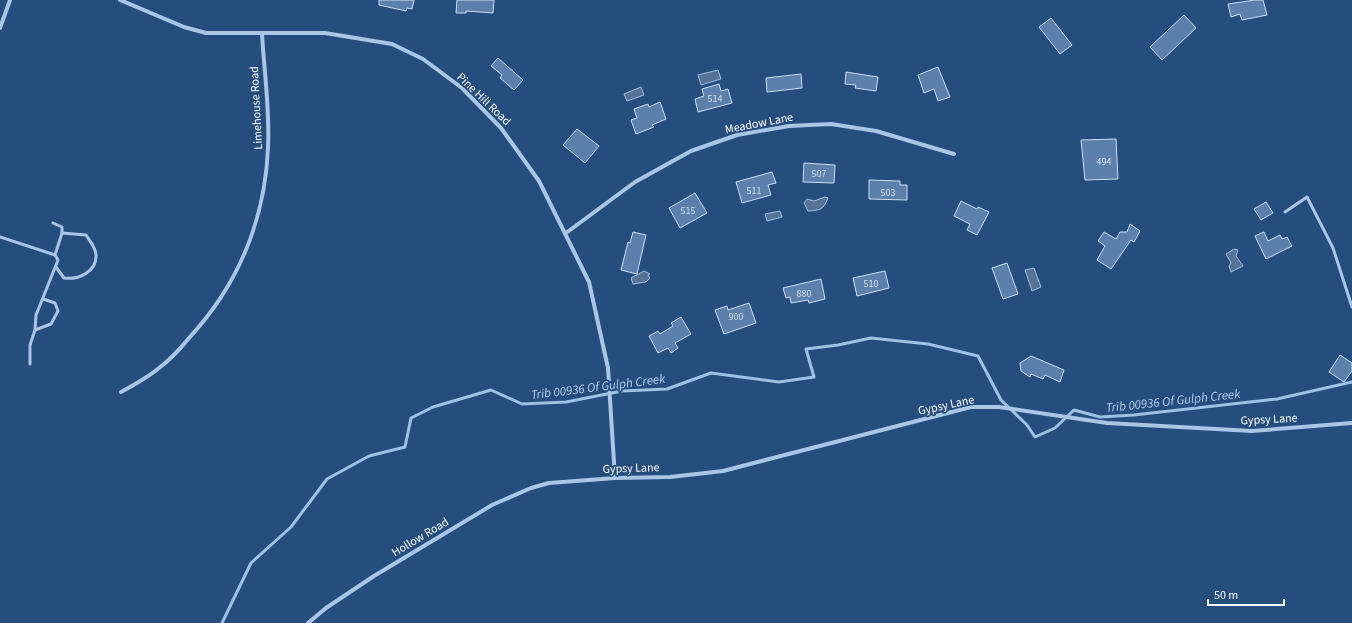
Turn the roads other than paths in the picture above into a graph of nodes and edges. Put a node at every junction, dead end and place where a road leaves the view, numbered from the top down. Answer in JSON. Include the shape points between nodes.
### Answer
{"nodes":[{"id":1,"x":10,"y":0,"type":"edge"},
{"id":2,"x":120,"y":0,"type":"edge"},
{"id":3,"x":0,"y":28,"type":"edge"},
{"id":4,"x":262,"y":33,"type":"junction"},
{"id":5,"x":954,"y":154,"type":"dead end"},
{"id":6,"x":1285,"y":212,"type":"dead end"},
{"id":7,"x":52,"y":223,"type":"dead end"},
{"id":8,"x":62,"y":233,"type":"junction"},
{"id":9,"x":566,"y":233,"type":"junction"},
{"id":10,"x":0,"y":237,"type":"edge"},
{"id":11,"x":55,"y":255,"type":"junction"},
{"id":12,"x":56,"y":267,"type":"junction"},
{"id":13,"x":43,"y":299,"type":"junction"},
{"id":14,"x":1352,"y":307,"type":"edge"},
{"id":15,"x":35,"y":330,"type":"junction"},
{"id":16,"x":30,"y":364,"type":"dead end"},
{"id":17,"x":121,"y":392,"type":"dead end"},
{"id":18,"x":1352,"y":423,"type":"edge"},
{"id":19,"x":615,"y":478,"type":"junction"},
{"id":20,"x":549,"y":484,"type":"joint"},
{"id":21,"x":308,"y":623,"type":"edge"}],
"edges":[{"from":1,"to":3,"type":"street"},
{"from":2,"to":4,"type":"street","name":"Pine Hill Road","via":[[184,27],[206,33]]},
{"from":4,"to":9,"type":"street","name":"Pine Hill Road","via":[[325,33],[370,40],[392,44],[423,59],[462,88],[501,128],[539,181]]},
{"from":4,"to":17,"type":"street","name":"Limehouse Road","via":[[268,114],[266,178],[255,227],[245,254],[218,304],[198,328],[160,368]]},
{"from":5,"to":9,"type":"street","name":"Meadow Lane","via":[[876,131],[831,124],[789,126],[736,135],[691,151],[635,182]]},
{"from":6,"to":14,"type":"lane","via":[[1307,197],[1333,248]]},
{"from":7,"to":8,"type":"lane","via":[[62,227]]},
{"from":8,"to":11,"type":"lane"},
{"from":8,"to":12,"type":"lane","via":[[86,235],[95,249],[95,262],[81,278],[64,278]]},
{"from":9,"to":19,"type":"street","name":"Pine Hill Road","via":[[589,282],[608,368]]},
{"from":10,"to":11,"type":"lane"},
{"from":11,"to":12,"type":"lane","via":[[58,260]]},
{"from":12,"to":13,"type":"lane"},
{"from":13,"to":15,"type":"lane","via":[[36,316]]},
{"from":13,"to":15,"type":"lane","via":[[55,303],[58,311],[51,324]]},
{"from":15,"to":16,"type":"lane","via":[[30,345]]},
{"from":18,"to":19,"type":"street","name":"Gypsy Lane","via":[[1252,431],[1107,423],[999,407],[971,407],[723,471],[670,477]]},
{"from":19,"to":20,"type":"street","name":"Gypsy Lane"},
{"from":20,"to":21,"type":"street","name":"Hollow Road","via":[[531,488],[492,505],[374,576]]}]}
